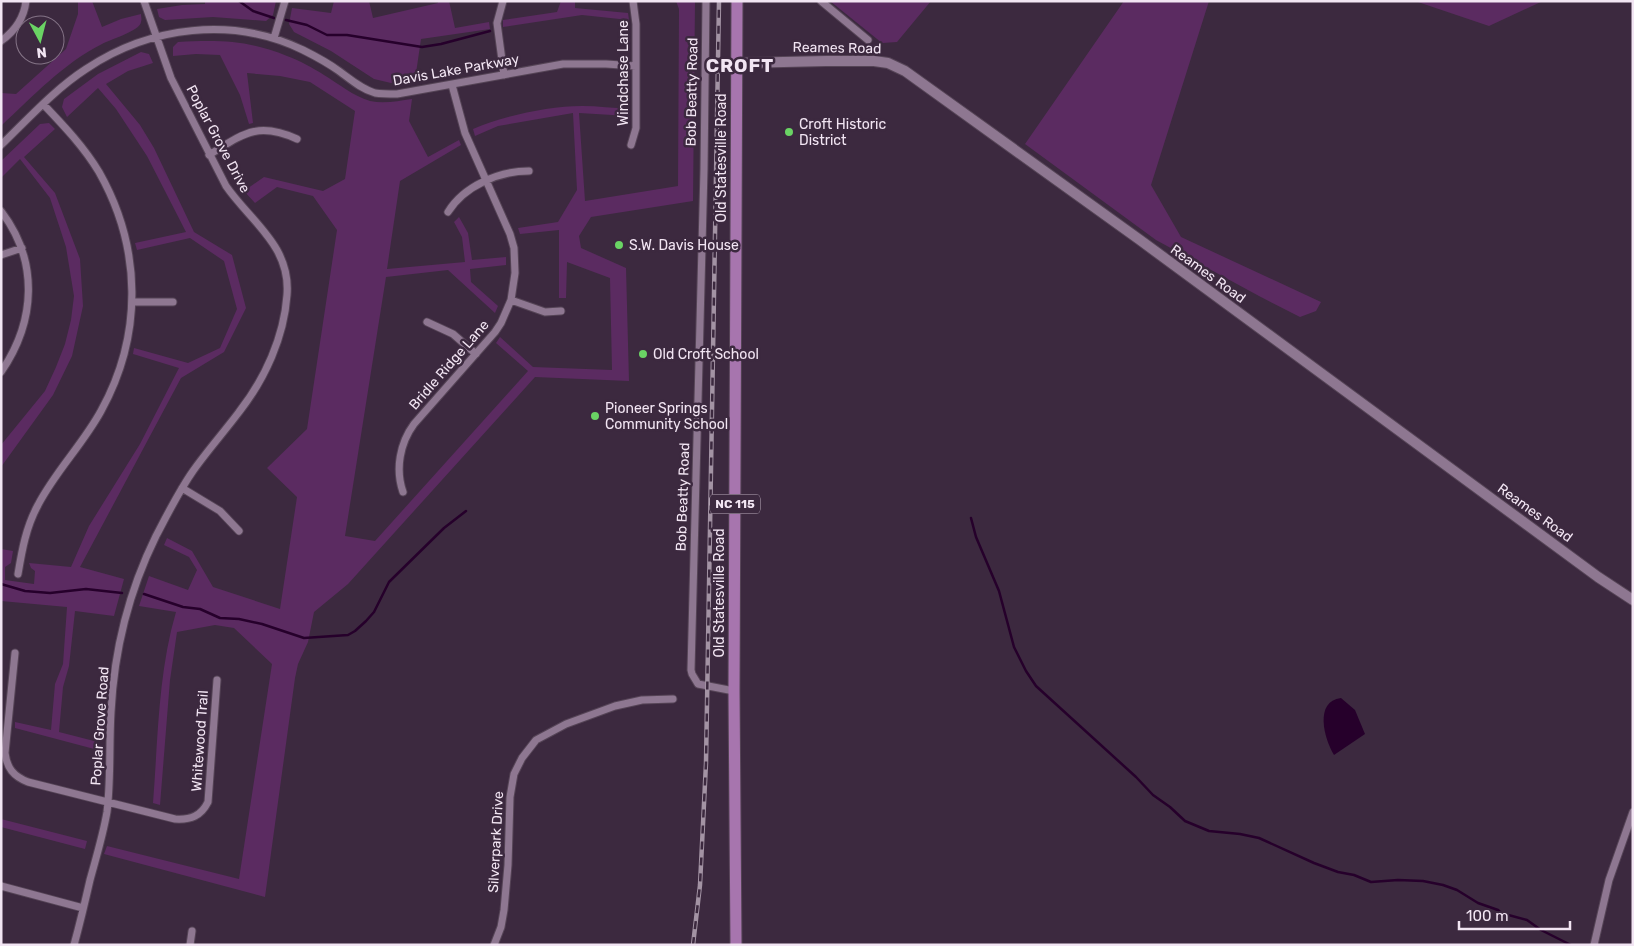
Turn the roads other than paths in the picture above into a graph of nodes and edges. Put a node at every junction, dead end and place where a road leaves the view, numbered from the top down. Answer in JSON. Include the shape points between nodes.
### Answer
{"nodes":[{"id":1,"x":26,"y":1,"type":"edge"},
{"id":2,"x":144,"y":1,"type":"edge"},
{"id":3,"x":285,"y":1,"type":"edge"},
{"id":4,"x":503,"y":1,"type":"edge"},
{"id":5,"x":633,"y":1,"type":"edge"},
{"id":6,"x":706,"y":1,"type":"edge"},
{"id":7,"x":737,"y":1,"type":"edge"},
{"id":8,"x":821,"y":1,"type":"edge"},
{"id":9,"x":156,"y":36,"type":"junction"},
{"id":10,"x":274,"y":38,"type":"junction"},
{"id":11,"x":868,"y":40,"type":"dead end"},
{"id":12,"x":1,"y":41,"type":"edge"},
{"id":13,"x":736,"y":63,"type":"junction"},
{"id":14,"x":636,"y":66,"type":"junction"},
{"id":15,"x":504,"y":75,"type":"junction"},
{"id":16,"x":452,"y":84,"type":"junction"},
{"id":17,"x":44,"y":105,"type":"junction"},
{"id":18,"x":297,"y":139,"type":"dead end"},
{"id":19,"x":1,"y":145,"type":"edge"},
{"id":20,"x":631,"y":146,"type":"dead end"},
{"id":21,"x":209,"y":155,"type":"junction"},
{"id":22,"x":529,"y":171,"type":"dead end"},
{"id":23,"x":487,"y":181,"type":"junction"},
{"id":24,"x":1,"y":211,"type":"edge"},
{"id":25,"x":448,"y":212,"type":"dead end"},
{"id":26,"x":22,"y":248,"type":"junction"},
{"id":27,"x":1,"y":255,"type":"edge"},
{"id":28,"x":511,"y":300,"type":"junction"},
{"id":29,"x":133,"y":302,"type":"junction"},
{"id":30,"x":173,"y":302,"type":"dead end"},
{"id":31,"x":561,"y":311,"type":"dead end"},
{"id":32,"x":427,"y":322,"type":"dead end"},
{"id":33,"x":476,"y":354,"type":"junction"},
{"id":34,"x":1,"y":372,"type":"edge"},
{"id":35,"x":182,"y":488,"type":"junction"},
{"id":36,"x":403,"y":492,"type":"dead end"},
{"id":37,"x":239,"y":531,"type":"dead end"},
{"id":38,"x":18,"y":574,"type":"dead end"},
{"id":39,"x":1633,"y":600,"type":"edge"},
{"id":40,"x":15,"y":653,"type":"dead end"},
{"id":41,"x":217,"y":680,"type":"dead end"},
{"id":42,"x":734,"y":691,"type":"junction"},
{"id":43,"x":673,"y":699,"type":"dead end"},
{"id":44,"x":108,"y":801,"type":"junction"},
{"id":45,"x":1633,"y":812,"type":"edge"},
{"id":46,"x":1,"y":886,"type":"edge"},
{"id":47,"x":83,"y":908,"type":"junction"},
{"id":48,"x":192,"y":931,"type":"dead end"},
{"id":49,"x":74,"y":945,"type":"edge"},
{"id":50,"x":190,"y":945,"type":"edge"},
{"id":51,"x":494,"y":945,"type":"edge"},
{"id":52,"x":736,"y":945,"type":"edge"},
{"id":53,"x":1594,"y":945,"type":"edge"}],
"edges":[{"from":1,"to":12,"type":"street","via":[[19,23]]},
{"from":2,"to":9,"type":"street","name":"Poplar Grove Drive"},
{"from":3,"to":10,"type":"street"},
{"from":4,"to":15,"type":"street","via":[[497,23]]},
{"from":5,"to":14,"type":"street","name":"Windchase Lane","via":[[636,11]]},
{"from":6,"to":42,"type":"street","name":"Bob Beatty Road","via":[[691,670],[698,684]]},
{"from":7,"to":13,"type":"main road","name":"Old Statesville Road","number":"NC 115"},
{"from":8,"to":11,"type":"street"},
{"from":9,"to":10,"type":"street","name":"Davis Lake Parkway","via":[[232,30]]},
{"from":9,"to":17,"type":"street","name":"Davis Lake Parkway","via":[[122,48],[84,70]]},
{"from":9,"to":21,"type":"street","name":"Poplar Grove Drive","via":[[171,78]]},
{"from":10,"to":16,"type":"street","name":"Davis Lake Parkway","via":[[321,60],[374,92],[398,94]]},
{"from":13,"to":39,"type":"main road","name":"Reames Road","via":[[874,61],[905,71],[1590,572]]},
{"from":13,"to":42,"type":"main road","name":"Old Statesville Road","number":"NC 115"},
{"from":14,"to":15,"type":"street","name":"Davis Lake Parkway","via":[[563,64]]},
{"from":14,"to":20,"type":"street","name":"Windchase Lane","via":[[636,128]]},
{"from":15,"to":16,"type":"street","name":"Davis Lake Parkway"},
{"from":16,"to":23,"type":"street","name":"Bridle Ridge Lane","via":[[465,133]]},
{"from":17,"to":19,"type":"street","name":"Davis Lake Parkway"},
{"from":17,"to":29,"type":"street","via":[[82,147],[109,190],[126,242]]},
{"from":18,"to":21,"type":"street","via":[[274,130],[256,131]]},
{"from":21,"to":35,"type":"street","name":"Poplar Grove Drive","via":[[237,202],[278,248],[286,271],[287,292],[278,340],[257,385]]},
{"from":22,"to":23,"type":"street","via":[[503,174]]},
{"from":23,"to":25,"type":"street","via":[[460,197]]},
{"from":23,"to":28,"type":"street","name":"Bridle Ridge Lane","via":[[514,248]]},
{"from":24,"to":26,"type":"street"},
{"from":26,"to":27,"type":"street"},
{"from":26,"to":34,"type":"street","via":[[29,287],[27,314],[16,347]]},
{"from":28,"to":31,"type":"street","via":[[545,312]]},
{"from":28,"to":33,"type":"street","name":"Bridle Ridge Lane","via":[[498,328]]},
{"from":29,"to":30,"type":"street"},
{"from":29,"to":38,"type":"street","via":[[126,348],[114,386],[92,425],[38,504],[28,529]]},
{"from":32,"to":33,"type":"street","via":[[453,334]]},
{"from":33,"to":36,"type":"street","name":"Bridle Ridge Lane","via":[[406,437],[400,468]]},
{"from":35,"to":37,"type":"street","via":[[220,511]]},
{"from":35,"to":44,"type":"street","name":"Poplar Grove Road","via":[[146,558],[125,617],[111,710]]},
{"from":40,"to":44,"type":"street","name":"Whitewood Trail","via":[[5,753],[8,768],[28,782]]},
{"from":41,"to":44,"type":"street","name":"Whitewood Trail","via":[[208,802],[204,810],[192,818],[176,819]]},
{"from":42,"to":52,"type":"main road","name":"Old Statesville Road","number":"NC 115"},
{"from":43,"to":51,"type":"street","name":"Silverpark Drive","via":[[642,700],[615,706],[566,724],[536,740],[522,758],[514,774],[510,797],[504,910]]},
{"from":44,"to":47,"type":"street","name":"Poplar Grove Road","via":[[105,825]]},
{"from":45,"to":53,"type":"street","via":[[1609,880]]},
{"from":46,"to":47,"type":"street"},
{"from":47,"to":49,"type":"street","name":"Poplar Grove Road"},
{"from":48,"to":50,"type":"street"}]}
